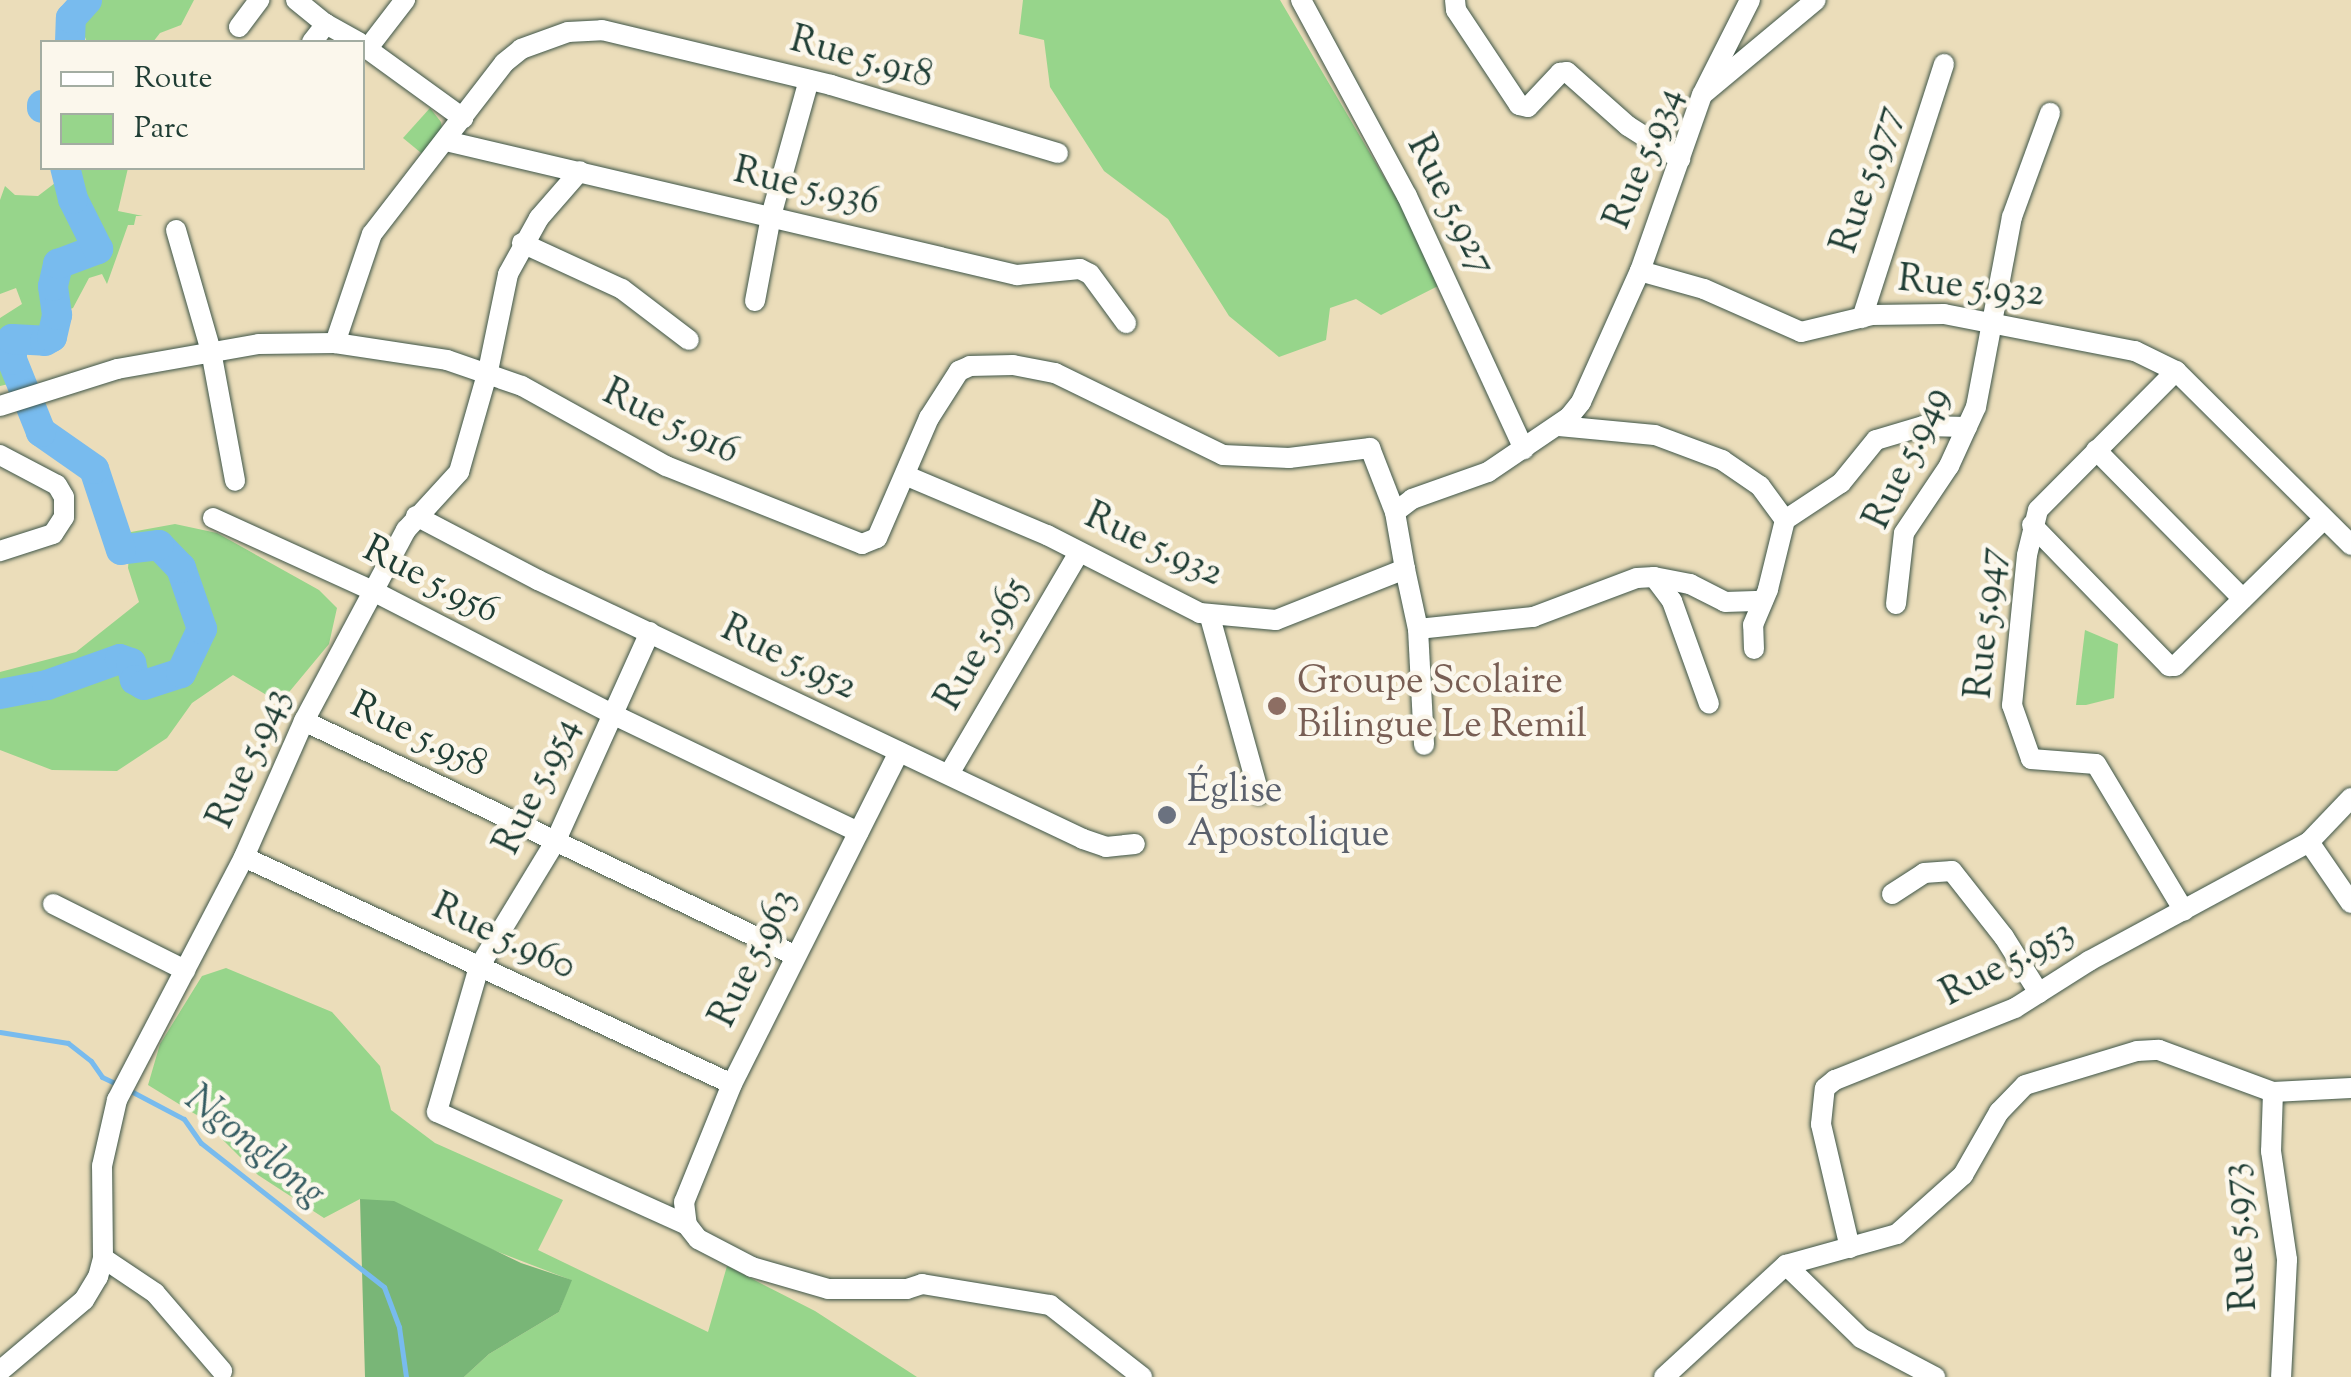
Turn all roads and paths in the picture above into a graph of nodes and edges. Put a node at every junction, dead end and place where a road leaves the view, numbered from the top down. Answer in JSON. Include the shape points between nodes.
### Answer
{"nodes":[{"id":1,"x":259,"y":0,"type":"edge"},
{"id":2,"x":296,"y":0,"type":"edge"},
{"id":3,"x":405,"y":0,"type":"edge"},
{"id":4,"x":1301,"y":0,"type":"edge"},
{"id":5,"x":1455,"y":0,"type":"edge"},
{"id":6,"x":1727,"y":0,"type":"edge"},
{"id":7,"x":1750,"y":0,"type":"edge"},
{"id":8,"x":1816,"y":0,"type":"edge"},
{"id":9,"x":1738,"y":20,"type":"junction"},
{"id":10,"x":326,"y":24,"type":"junction"},
{"id":11,"x":239,"y":26,"type":"dead end"},
{"id":12,"x":314,"y":40,"type":"edge"},
{"id":13,"x":354,"y":40,"type":"edge"},
{"id":14,"x":365,"y":43,"type":"edge"},
{"id":15,"x":365,"y":46,"type":"edge"},
{"id":16,"x":1944,"y":64,"type":"dead end"},
{"id":17,"x":809,"y":80,"type":"junction"},
{"id":18,"x":1702,"y":95,"type":"junction"},
{"id":19,"x":2050,"y":113,"type":"dead end"},
{"id":20,"x":463,"y":118,"type":"junction"},
{"id":21,"x":446,"y":141,"type":"junction"},
{"id":22,"x":1058,"y":153,"type":"dead end"},
{"id":23,"x":1680,"y":160,"type":"junction"},
{"id":24,"x":580,"y":171,"type":"junction"},
{"id":25,"x":770,"y":216,"type":"junction"},
{"id":26,"x":176,"y":230,"type":"dead end"},
{"id":27,"x":522,"y":244,"type":"junction"},
{"id":28,"x":1640,"y":271,"type":"junction"},
{"id":29,"x":755,"y":301,"type":"dead end"},
{"id":30,"x":1862,"y":318,"type":"junction"},
{"id":31,"x":1992,"y":322,"type":"junction"},
{"id":32,"x":1126,"y":324,"type":"dead end"},
{"id":33,"x":689,"y":340,"type":"dead end"},
{"id":34,"x":335,"y":342,"type":"junction"},
{"id":35,"x":211,"y":352,"type":"junction"},
{"id":36,"x":488,"y":371,"type":"junction"},
{"id":37,"x":2176,"y":372,"type":"junction"},
{"id":38,"x":5,"y":405,"type":"edge"},
{"id":39,"x":1559,"y":426,"type":"junction"},
{"id":40,"x":1967,"y":427,"type":"junction"},
{"id":41,"x":1524,"y":449,"type":"junction"},
{"id":42,"x":2096,"y":450,"type":"junction"},
{"id":43,"x":0,"y":455,"type":"edge"},
{"id":44,"x":907,"y":476,"type":"junction"},
{"id":45,"x":234,"y":481,"type":"dead end"},
{"id":46,"x":1395,"y":512,"type":"junction"},
{"id":47,"x":416,"y":516,"type":"junction"},
{"id":48,"x":213,"y":518,"type":"dead end"},
{"id":49,"x":1785,"y":520,"type":"junction"},
{"id":50,"x":2322,"y":520,"type":"junction"},
{"id":51,"x":2032,"y":524,"type":"junction"},
{"id":52,"x":2351,"y":545,"type":"edge"},
{"id":53,"x":0,"y":551,"type":"edge"},
{"id":54,"x":1079,"y":552,"type":"junction"},
{"id":55,"x":1405,"y":569,"type":"junction"},
{"id":56,"x":1654,"y":577,"type":"junction"},
{"id":57,"x":373,"y":591,"type":"junction"},
{"id":58,"x":2243,"y":600,"type":"junction"},
{"id":59,"x":1763,"y":601,"type":"junction"},
{"id":60,"x":1896,"y":604,"type":"dead end"},
{"id":61,"x":1210,"y":617,"type":"junction"},
{"id":62,"x":1418,"y":629,"type":"junction"},
{"id":63,"x":650,"y":632,"type":"junction"},
{"id":64,"x":1754,"y":649,"type":"dead end"},
{"id":65,"x":1709,"y":704,"type":"dead end"},
{"id":66,"x":614,"y":715,"type":"junction"},
{"id":67,"x":304,"y":721,"type":"junction"},
{"id":68,"x":1424,"y":745,"type":"dead end"},
{"id":69,"x":899,"y":752,"type":"junction"},
{"id":70,"x":950,"y":774,"type":"junction"},
{"id":71,"x":1258,"y":794,"type":"dead end"},
{"id":72,"x":2351,"y":798,"type":"edge"},
{"id":73,"x":858,"y":832,"type":"junction"},
{"id":74,"x":555,"y":842,"type":"junction"},
{"id":75,"x":2308,"y":842,"type":"junction"},
{"id":76,"x":1135,"y":844,"type":"dead end"},
{"id":77,"x":244,"y":858,"type":"junction"},
{"id":78,"x":1892,"y":894,"type":"dead end"},
{"id":79,"x":2350,"y":899,"type":"edge"},
{"id":80,"x":53,"y":904,"type":"dead end"},
{"id":81,"x":2184,"y":911,"type":"junction"},
{"id":82,"x":794,"y":955,"type":"junction"},
{"id":83,"x":479,"y":967,"type":"junction"},
{"id":84,"x":185,"y":970,"type":"junction"},
{"id":85,"x":2039,"y":993,"type":"junction"},
{"id":86,"x":732,"y":1084,"type":"junction"},
{"id":87,"x":2351,"y":1088,"type":"edge"},
{"id":88,"x":2273,"y":1092,"type":"junction"},
{"id":89,"x":687,"y":1225,"type":"junction"},
{"id":90,"x":1850,"y":1248,"type":"junction"},
{"id":91,"x":103,"y":1258,"type":"junction"},
{"id":92,"x":1786,"y":1266,"type":"junction"},
{"id":93,"x":0,"y":1371,"type":"edge"},
{"id":94,"x":222,"y":1371,"type":"dead end"},
{"id":95,"x":1661,"y":1376,"type":"edge"},
{"id":96,"x":1142,"y":1377,"type":"edge"},
{"id":97,"x":1935,"y":1377,"type":"edge"},
{"id":98,"x":2282,"y":1377,"type":"edge"}],
"edges":[{"from":1,"to":11,"type":"street"},
{"from":2,"to":10,"type":"street"},
{"from":3,"to":14,"type":"street"},
{"from":4,"to":41,"type":"street","name":"Rue 5.927","via":[[1408,196]]},
{"from":5,"to":23,"type":"street","via":[[1518,105],[1528,107],[1567,72],[1628,126]]},
{"from":6,"to":9,"type":"street"},
{"from":7,"to":9,"type":"street"},
{"from":8,"to":18,"type":"street","name":"Rue 5.934"},
{"from":9,"to":18,"type":"street"},
{"from":10,"to":12,"type":"street"},
{"from":10,"to":13,"type":"street"},
{"from":15,"to":20,"type":"street"},
{"from":16,"to":30,"type":"street","name":"Rue 5.977"},
{"from":17,"to":20,"type":"street","name":"Rue 5.918","via":[[584,29],[520,49]]},
{"from":17,"to":22,"type":"street","name":"Rue 5.918"},
{"from":17,"to":25,"type":"street"},
{"from":18,"to":23,"type":"street","name":"Rue 5.934"},
{"from":19,"to":31,"type":"street","name":"Rue 5.949","via":[[2012,217]]},
{"from":20,"to":21,"type":"street","name":"Rue 5.918"},
{"from":21,"to":24,"type":"street","name":"Rue 5.936"},
{"from":21,"to":34,"type":"street","name":"Rue 5.918","via":[[372,234]]},
{"from":23,"to":28,"type":"street","name":"Rue 5.934"},
{"from":24,"to":25,"type":"street","name":"Rue 5.936"},
{"from":24,"to":27,"type":"street","name":"Rue 5.943"},
{"from":25,"to":29,"type":"street"},
{"from":25,"to":32,"type":"street","name":"Rue 5.936","via":[[1017,275],[1080,270],[1090,274]]},
{"from":26,"to":35,"type":"street"},
{"from":27,"to":33,"type":"street","via":[[622,290]]},
{"from":27,"to":36,"type":"street","name":"Rue 5.943","via":[[508,274]]},
{"from":28,"to":30,"type":"street","name":"Rue 5.932","via":[[1704,289],[1788,329],[1814,331]]},
{"from":28,"to":39,"type":"street","via":[[1581,402]]},
{"from":30,"to":31,"type":"street","name":"Rue 5.932","via":[[1900,312]]},
{"from":31,"to":37,"type":"street","name":"Rue 5.932","via":[[2135,351]]},
{"from":31,"to":40,"type":"street","name":"Rue 5.949"},
{"from":34,"to":35,"type":"street","name":"Rue 5.916"},
{"from":34,"to":36,"type":"street","name":"Rue 5.916"},
{"from":35,"to":38,"type":"street","name":"Rue 5.916","via":[[118,369]]},
{"from":35,"to":45,"type":"street"},
{"from":36,"to":44,"type":"street","name":"Rue 5.916","via":[[666,466],[862,544],[878,538]]},
{"from":36,"to":47,"type":"street","name":"Rue 5.943","via":[[459,472]]},
{"from":37,"to":42,"type":"street","name":"Rue 5.947"},
{"from":37,"to":50,"type":"street","name":"Rue 5.932"},
{"from":39,"to":41,"type":"street"},
{"from":39,"to":49,"type":"street","via":[[1655,435],[1722,460],[1760,486]]},
{"from":40,"to":49,"type":"street","via":[[1924,426],[1876,440],[1841,483]]},
{"from":40,"to":60,"type":"street","name":"Rue 5.949","via":[[1904,533]]},
{"from":41,"to":46,"type":"street"},
{"from":42,"to":51,"type":"street","name":"Rue 5.947"},
{"from":42,"to":58,"type":"street"},
{"from":43,"to":53,"type":"street","via":[[57,485],[64,516],[53,534]]},
{"from":44,"to":46,"type":"street","name":"Rue 5.916","via":[[929,418],[959,371],[1013,366],[1055,372],[1196,445],[1240,457],[1370,448]]},
{"from":44,"to":54,"type":"street","name":"Rue 5.932"},
{"from":46,"to":55,"type":"street"},
{"from":47,"to":57,"type":"street","name":"Rue 5.943"},
{"from":47,"to":63,"type":"street","name":"Rue 5.952"},
{"from":48,"to":57,"type":"street","name":"Rue 5.956"},
{"from":49,"to":59,"type":"street"},
{"from":50,"to":52,"type":"street","name":"Rue 5.932"},
{"from":50,"to":58,"type":"street"},
{"from":51,"to":58,"type":"street","via":[[2169,666],[2180,664]]},
{"from":51,"to":81,"type":"street","name":"Rue 5.947","via":[[2012,705],[2026,753],[2040,762],[2096,764]]},
{"from":54,"to":61,"type":"street","name":"Rue 5.932"},
{"from":54,"to":70,"type":"street","name":"Rue 5.965"},
{"from":55,"to":61,"type":"street","name":"Rue 5.932","via":[[1276,620]]},
{"from":55,"to":62,"type":"street"},
{"from":56,"to":59,"type":"street","via":[[1690,584],[1726,602]]},
{"from":56,"to":62,"type":"street","via":[[1533,617]]},
{"from":56,"to":65,"type":"street","via":[[1672,601]]},
{"from":57,"to":66,"type":"street","name":"Rue 5.956"},
{"from":57,"to":67,"type":"street","name":"Rue 5.943"},
{"from":59,"to":64,"type":"street","via":[[1753,625]]},
{"from":61,"to":71,"type":"street"},
{"from":62,"to":68,"type":"street"},
{"from":63,"to":66,"type":"street","name":"Rue 5.954"},
{"from":63,"to":69,"type":"street","name":"Rue 5.952"},
{"from":66,"to":73,"type":"street","name":"Rue 5.956"},
{"from":66,"to":74,"type":"street","name":"Rue 5.954"},
{"from":67,"to":74,"type":"street","name":"Rue 5.958"},
{"from":67,"to":77,"type":"street","name":"Rue 5.943"},
{"from":69,"to":70,"type":"street","name":"Rue 5.952"},
{"from":69,"to":73,"type":"street","name":"Rue 5.963"},
{"from":70,"to":76,"type":"street","name":"Rue 5.952","via":[[1083,839],[1106,847]]},
{"from":72,"to":75,"type":"street","name":"Rue 5.953"},
{"from":73,"to":82,"type":"street","name":"Rue 5.963"},
{"from":74,"to":82,"type":"street","name":"Rue 5.958"},
{"from":74,"to":83,"type":"street","name":"Rue 5.954"},
{"from":75,"to":79,"type":"street"},
{"from":75,"to":81,"type":"street","name":"Rue 5.953"},
{"from":77,"to":83,"type":"street","name":"Rue 5.960"},
{"from":77,"to":84,"type":"street","name":"Rue 5.943"},
{"from":78,"to":85,"type":"street","via":[[1924,873],[1952,870]]},
{"from":80,"to":84,"type":"street"},
{"from":81,"to":85,"type":"street","name":"Rue 5.953"},
{"from":82,"to":86,"type":"street","name":"Rue 5.963"},
{"from":83,"to":86,"type":"street","name":"Rue 5.960"},
{"from":83,"to":89,"type":"street","name":"Rue 5.954","via":[[437,1112]]},
{"from":84,"to":91,"type":"street","name":"Rue 5.943","via":[[122,1091],[102,1166]]},
{"from":85,"to":90,"type":"street","name":"Rue 5.953","via":[[1986,1022],[1825,1088],[1821,1124]]},
{"from":86,"to":89,"type":"street","name":"Rue 5.963","via":[[684,1202]]},
{"from":87,"to":88,"type":"street"},
{"from":88,"to":90,"type":"street","via":[[2159,1050],[2025,1085],[1999,1112],[1963,1174],[1897,1234]]},
{"from":88,"to":98,"type":"street","name":"Rue 5.973","via":[[2271,1151],[2287,1260]]},
{"from":89,"to":96,"type":"street","via":[[698,1239],[752,1266],[828,1289],[922,1284],[1050,1306]]},
{"from":90,"to":92,"type":"street"},
{"from":91,"to":93,"type":"street","name":"Rue 5.943","via":[[84,1300]]},
{"from":91,"to":94,"type":"street","via":[[155,1293]]},
{"from":92,"to":95,"type":"street"},
{"from":92,"to":97,"type":"street","via":[[1861,1338]]}]}
